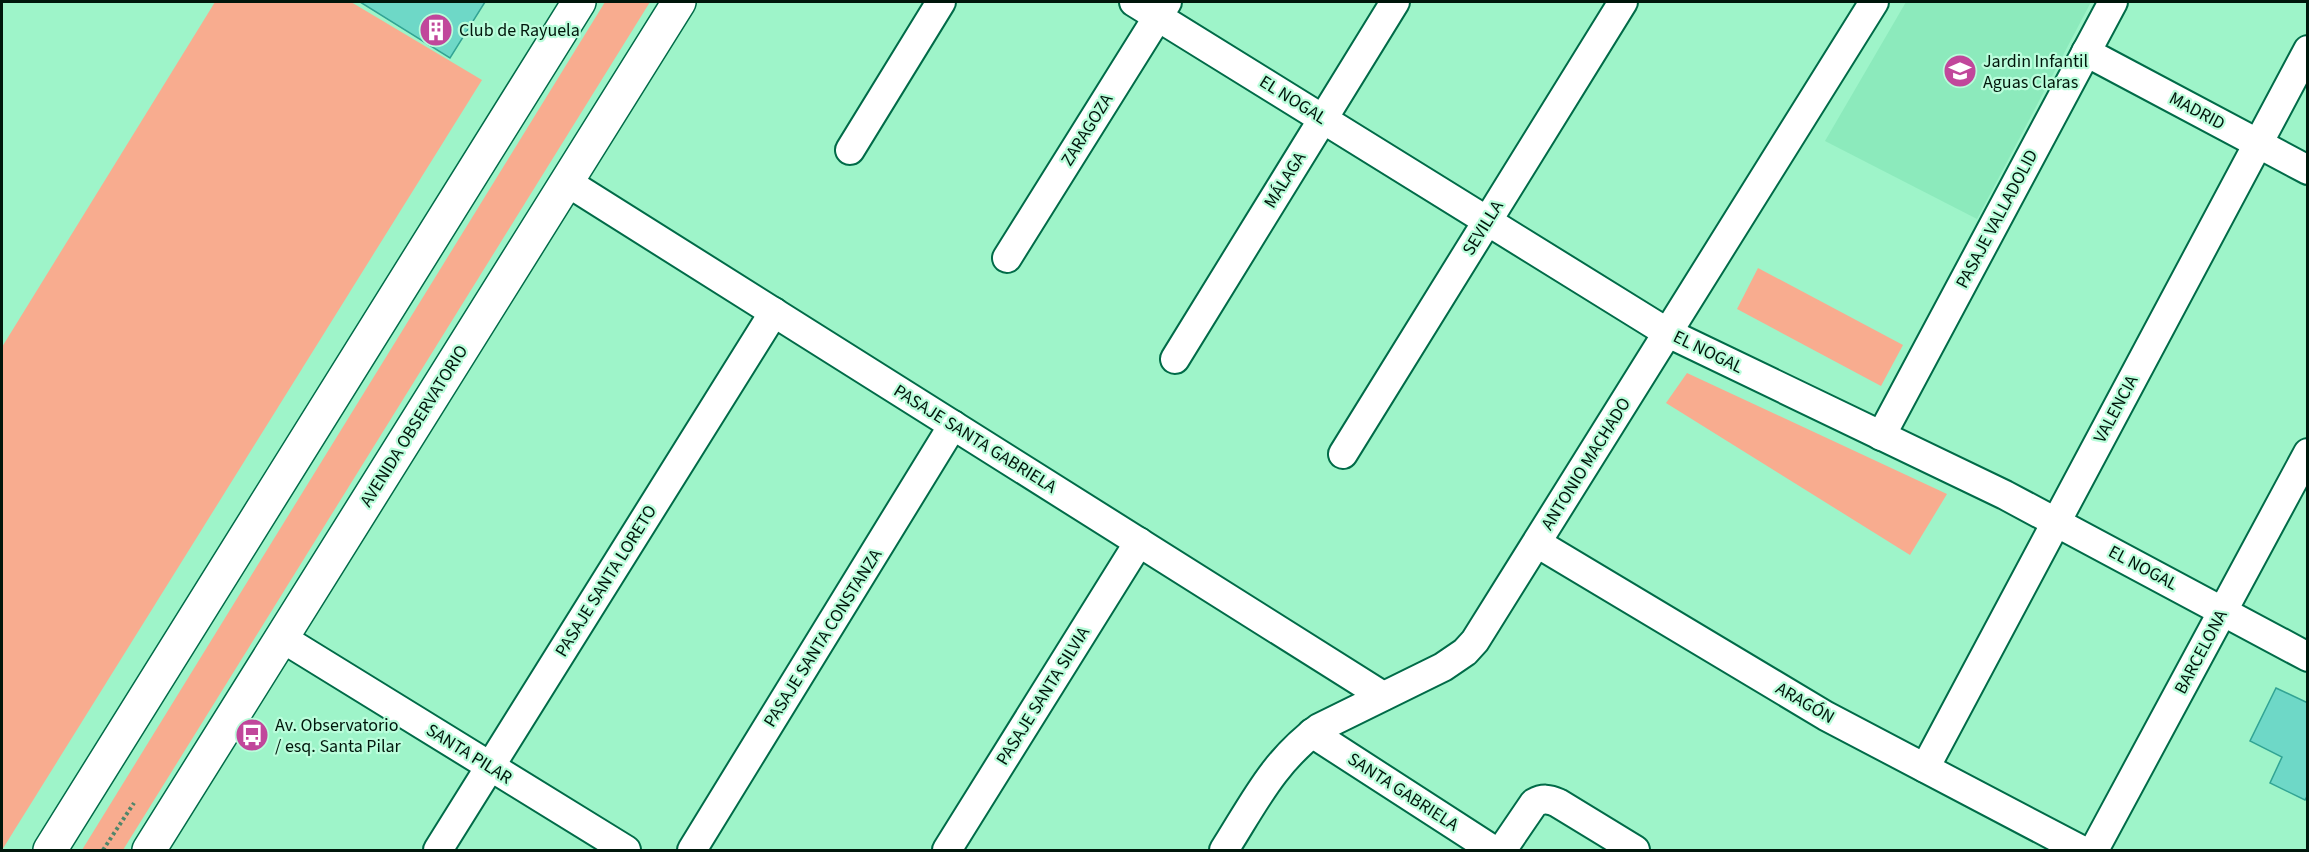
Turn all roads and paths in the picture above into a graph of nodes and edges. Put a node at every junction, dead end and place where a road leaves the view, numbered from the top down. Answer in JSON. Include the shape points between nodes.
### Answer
{"nodes":[{"id":1,"x":579,"y":2,"type":"edge"},
{"id":2,"x":679,"y":2,"type":"edge"},
{"id":3,"x":941,"y":2,"type":"edge"},
{"id":4,"x":1134,"y":2,"type":"edge"},
{"id":5,"x":1395,"y":2,"type":"edge"},
{"id":6,"x":1623,"y":2,"type":"edge"},
{"id":7,"x":1874,"y":2,"type":"edge"},
{"id":8,"x":2113,"y":2,"type":"edge"},
{"id":9,"x":1163,"y":9,"type":"edge"},
{"id":10,"x":2307,"y":50,"type":"edge"},
{"id":11,"x":2086,"y":51,"type":"junction"},
{"id":12,"x":1322,"y":118,"type":"junction"},
{"id":13,"x":2258,"y":144,"type":"junction"},
{"id":14,"x":850,"y":150,"type":"dead end"},
{"id":15,"x":2307,"y":170,"type":"edge"},
{"id":16,"x":567,"y":182,"type":"junction"},
{"id":17,"x":1487,"y":221,"type":"junction"},
{"id":18,"x":1007,"y":258,"type":"dead end"},
{"id":19,"x":774,"y":312,"type":"junction"},
{"id":20,"x":1668,"y":333,"type":"junction"},
{"id":21,"x":1175,"y":359,"type":"dead end"},
{"id":22,"x":953,"y":425,"type":"junction"},
{"id":23,"x":1881,"y":436,"type":"junction"},
{"id":24,"x":2307,"y":453,"type":"edge"},
{"id":25,"x":1343,"y":454,"type":"dead end"},
{"id":26,"x":2056,"y":522,"type":"junction"},
{"id":27,"x":1139,"y":542,"type":"junction"},
{"id":28,"x":1537,"y":543,"type":"junction"},
{"id":29,"x":2223,"y":611,"type":"junction"},
{"id":30,"x":282,"y":638,"type":"junction"},
{"id":31,"x":2307,"y":657,"type":"edge"},
{"id":32,"x":1383,"y":696,"type":"junction"},
{"id":33,"x":1312,"y":733,"type":"junction"},
{"id":34,"x":490,"y":766,"type":"junction"},
{"id":35,"x":1925,"y":768,"type":"junction"},
{"id":36,"x":50,"y":850,"type":"edge"},
{"id":37,"x":150,"y":850,"type":"edge"},
{"id":38,"x":438,"y":850,"type":"edge"},
{"id":39,"x":626,"y":850,"type":"edge"},
{"id":40,"x":693,"y":850,"type":"edge"},
{"id":41,"x":947,"y":850,"type":"edge"},
{"id":42,"x":1224,"y":850,"type":"edge"},
{"id":43,"x":1494,"y":850,"type":"edge"},
{"id":44,"x":1503,"y":850,"type":"edge"},
{"id":45,"x":1635,"y":850,"type":"edge"},
{"id":46,"x":2080,"y":850,"type":"edge"},
{"id":47,"x":2094,"y":850,"type":"edge"}],
"edges":[{"from":1,"to":36,"type":"main road"},
{"from":2,"to":16,"type":"main road","name":"AVENIDA OBSERVATORIO"},
{"from":3,"to":14,"type":"street"},
{"from":4,"to":9,"type":"street","name":"EL NOGAL"},
{"from":5,"to":12,"type":"street","name":"MÁLAGA"},
{"from":6,"to":17,"type":"street","name":"SEVILLA"},
{"from":7,"to":20,"type":"street","name":"ANTONIO MACHADO"},
{"from":8,"to":11,"type":"street","name":"PASAJE VALLADOLID"},
{"from":9,"to":12,"type":"street","name":"EL NOGAL"},
{"from":9,"to":18,"type":"street","name":"ZARAGOZA"},
{"from":10,"to":13,"type":"street","name":"VALENCIA"},
{"from":11,"to":13,"type":"street","name":"MADRID"},
{"from":11,"to":23,"type":"street","name":"PASAJE VALLADOLID"},
{"from":12,"to":17,"type":"street","name":"EL NOGAL"},
{"from":12,"to":21,"type":"street","name":"MÁLAGA"},
{"from":13,"to":15,"type":"street","name":"MADRID"},
{"from":13,"to":26,"type":"street","name":"VALENCIA"},
{"from":16,"to":19,"type":"street","name":"PASAJE SANTA GABRIELA"},
{"from":16,"to":30,"type":"main road","name":"AVENIDA OBSERVATORIO"},
{"from":17,"to":20,"type":"street","name":"EL NOGAL"},
{"from":17,"to":25,"type":"street","name":"SEVILLA"},
{"from":19,"to":22,"type":"street","name":"PASAJE SANTA GABRIELA"},
{"from":19,"to":34,"type":"street","name":"PASAJE SANTA LORETO"},
{"from":20,"to":23,"type":"street","name":"EL NOGAL"},
{"from":20,"to":28,"type":"street","name":"ANTONIO MACHADO"},
{"from":22,"to":27,"type":"street","name":"PASAJE SANTA GABRIELA"},
{"from":22,"to":40,"type":"street","name":"PASAJE SANTA CONSTANZA"},
{"from":23,"to":26,"type":"street","name":"EL NOGAL"},
{"from":24,"to":29,"type":"street","name":"BARCELONA"},
{"from":26,"to":29,"type":"street","name":"EL NOGAL"},
{"from":26,"to":35,"type":"street","name":"VALENCIA"},
{"from":27,"to":32,"type":"street","name":"PASAJE SANTA GABRIELA"},
{"from":27,"to":41,"type":"street","name":"PASAJE SANTA SILVIA"},
{"from":28,"to":32,"type":"street","name":"ANTONIO MACHADO","via":[[1484,629],[1465,652],[1443,668]]},
{"from":28,"to":35,"type":"street","name":"ARAGÓN","via":[[1808,705]]},
{"from":29,"to":31,"type":"street","name":"EL NOGAL"},
{"from":29,"to":47,"type":"street","name":"BARCELONA"},
{"from":30,"to":34,"type":"street","name":"SANTA PILAR"},
{"from":30,"to":37,"type":"main road","name":"AVENIDA OBSERVATORIO"},
{"from":32,"to":33,"type":"street","name":"ANTONIO MACHADO"},
{"from":33,"to":42,"type":"street","name":"ANTONIO MACHADO","via":[[1279,764]]},
{"from":33,"to":43,"type":"street","name":"SANTA GABRIELA"},
{"from":34,"to":38,"type":"street","name":"PASAJE SANTA LORETO"},
{"from":34,"to":39,"type":"street","name":"SANTA PILAR"},
{"from":35,"to":46,"type":"street","name":"ARAGÓN"},
{"from":44,"to":45,"type":"street","via":[[1534,802],[1541,799],[1558,803]]}]}
